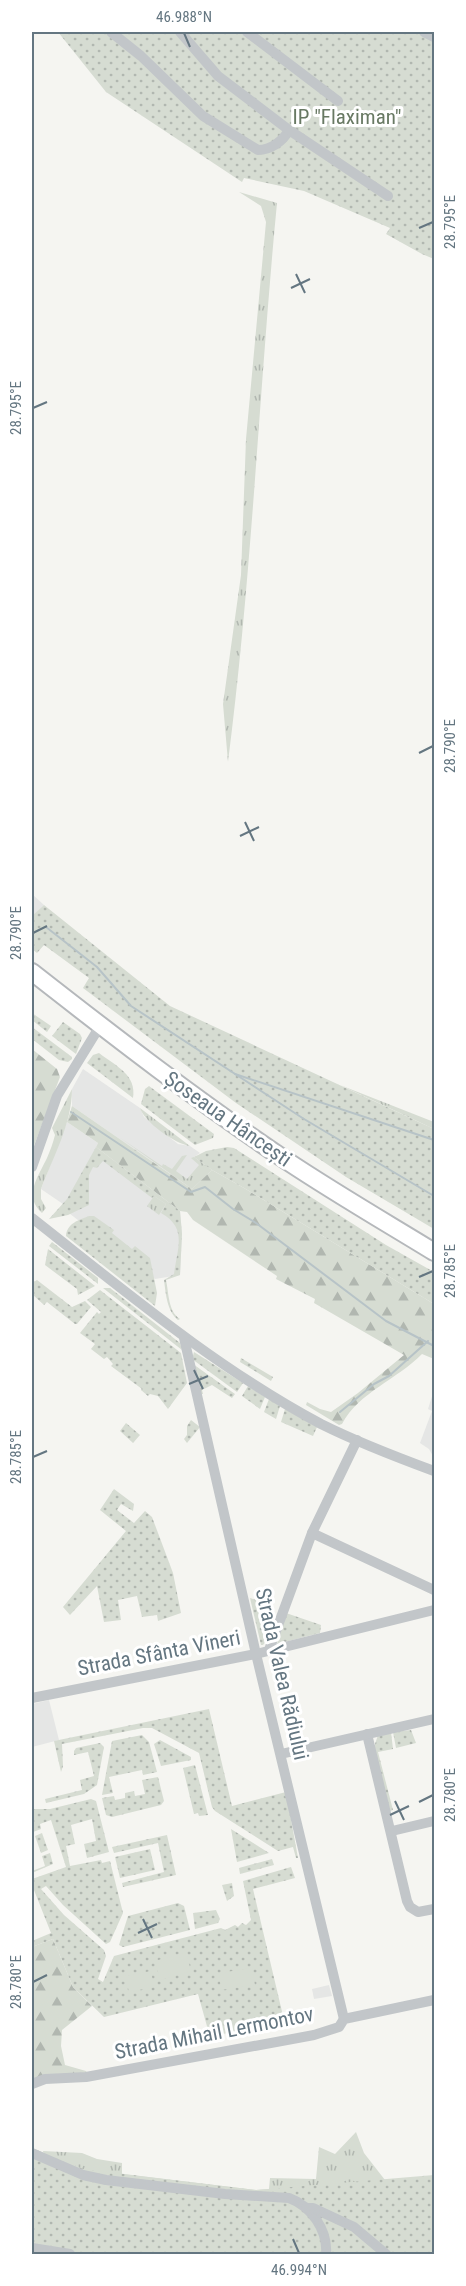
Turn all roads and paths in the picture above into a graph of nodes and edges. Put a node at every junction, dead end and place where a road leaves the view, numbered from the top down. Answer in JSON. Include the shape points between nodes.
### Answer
{"nodes":[{"id":1,"x":111,"y":32,"type":"edge"},
{"id":2,"x":180,"y":32,"type":"edge"},
{"id":3,"x":248,"y":32,"type":"edge"},
{"id":4,"x":424,"y":32,"type":"edge"},
{"id":5,"x":435,"y":38,"type":"edge"},
{"id":6,"x":338,"y":101,"type":"dead end"},
{"id":7,"x":289,"y":130,"type":"junction"},
{"id":8,"x":388,"y":196,"type":"dead end"},
{"id":9,"x":32,"y":972,"type":"edge"},
{"id":10,"x":100,"y":1026,"type":"junction"},
{"id":11,"x":32,"y":1167,"type":"edge"},
{"id":12,"x":32,"y":1218,"type":"edge"},
{"id":13,"x":435,"y":1252,"type":"edge"},
{"id":14,"x":184,"y":1338,"type":"junction"},
{"id":15,"x":357,"y":1440,"type":"junction"},
{"id":16,"x":435,"y":1471,"type":"edge"},
{"id":17,"x":312,"y":1533,"type":"junction"},
{"id":18,"x":435,"y":1590,"type":"edge"},
{"id":19,"x":435,"y":1610,"type":"edge"},
{"id":20,"x":268,"y":1650,"type":"junction"},
{"id":21,"x":256,"y":1654,"type":"junction"},
{"id":22,"x":32,"y":1698,"type":"edge"},
{"id":23,"x":435,"y":1719,"type":"edge"},
{"id":24,"x":367,"y":1734,"type":"junction"},
{"id":25,"x":281,"y":1754,"type":"junction"},
{"id":26,"x":435,"y":1821,"type":"edge"},
{"id":27,"x":392,"y":1832,"type":"junction"},
{"id":28,"x":435,"y":1909,"type":"edge"},
{"id":29,"x":435,"y":2000,"type":"edge"},
{"id":30,"x":344,"y":2019,"type":"junction"},
{"id":31,"x":32,"y":2084,"type":"edge"},
{"id":32,"x":32,"y":2153,"type":"edge"},
{"id":33,"x":306,"y":2208,"type":"junction"},
{"id":34,"x":32,"y":2248,"type":"edge"},
{"id":35,"x":70,"y":2254,"type":"edge"},
{"id":36,"x":326,"y":2254,"type":"edge"},
{"id":37,"x":386,"y":2254,"type":"edge"}],
"edges":[{"from":1,"to":7,"type":"street","via":[[203,116],[258,150],[275,146]]},
{"from":2,"to":7,"type":"street","via":[[218,76]]},
{"from":3,"to":6,"type":"street"},
{"from":4,"to":5,"type":"street"},
{"from":7,"to":8,"type":"street"},
{"from":9,"to":10,"type":"highway","name":"Șoseaua Hâncești"},
{"from":10,"to":11,"type":"street","via":[[57,1096]]},
{"from":10,"to":13,"type":"highway","name":"Șoseaua Hâncești","via":[[288,1162]]},
{"from":12,"to":14,"type":"street"},
{"from":14,"to":15,"type":"street","via":[[300,1412]]},
{"from":14,"to":21,"type":"street","name":"Strada Valea Rădiului"},
{"from":15,"to":16,"type":"street"},
{"from":15,"to":17,"type":"street","name":"Strada Valea Rădiului"},
{"from":17,"to":18,"type":"street"},
{"from":17,"to":20,"type":"street","name":"Strada Valea Rădiului"},
{"from":19,"to":20,"type":"street","name":"Strada Sfânta Vineri"},
{"from":20,"to":21,"type":"street","name":"Strada Sfânta Vineri"},
{"from":21,"to":22,"type":"street","name":"Strada Sfânta Vineri"},
{"from":21,"to":25,"type":"street","name":"Strada Valea Rădiului"},
{"from":23,"to":24,"type":"street"},
{"from":24,"to":25,"type":"street"},
{"from":24,"to":27,"type":"street"},
{"from":25,"to":30,"type":"street","name":"Strada Valea Rădiului"},
{"from":26,"to":27,"type":"street"},
{"from":27,"to":28,"type":"street","via":[[410,1907],[418,1912]]},
{"from":29,"to":30,"type":"street","name":"Strada Mihail Lermontov"},
{"from":30,"to":31,"type":"street","name":"Strada Mihail Lermontov","via":[[339,2027],[314,2035]]},
{"from":32,"to":33,"type":"street","via":[[94,2178],[280,2197]]},
{"from":33,"to":36,"type":"street","via":[[321,2229]]},
{"from":33,"to":37,"type":"street","via":[[354,2227]]},
{"from":34,"to":35,"type":"street"}]}
